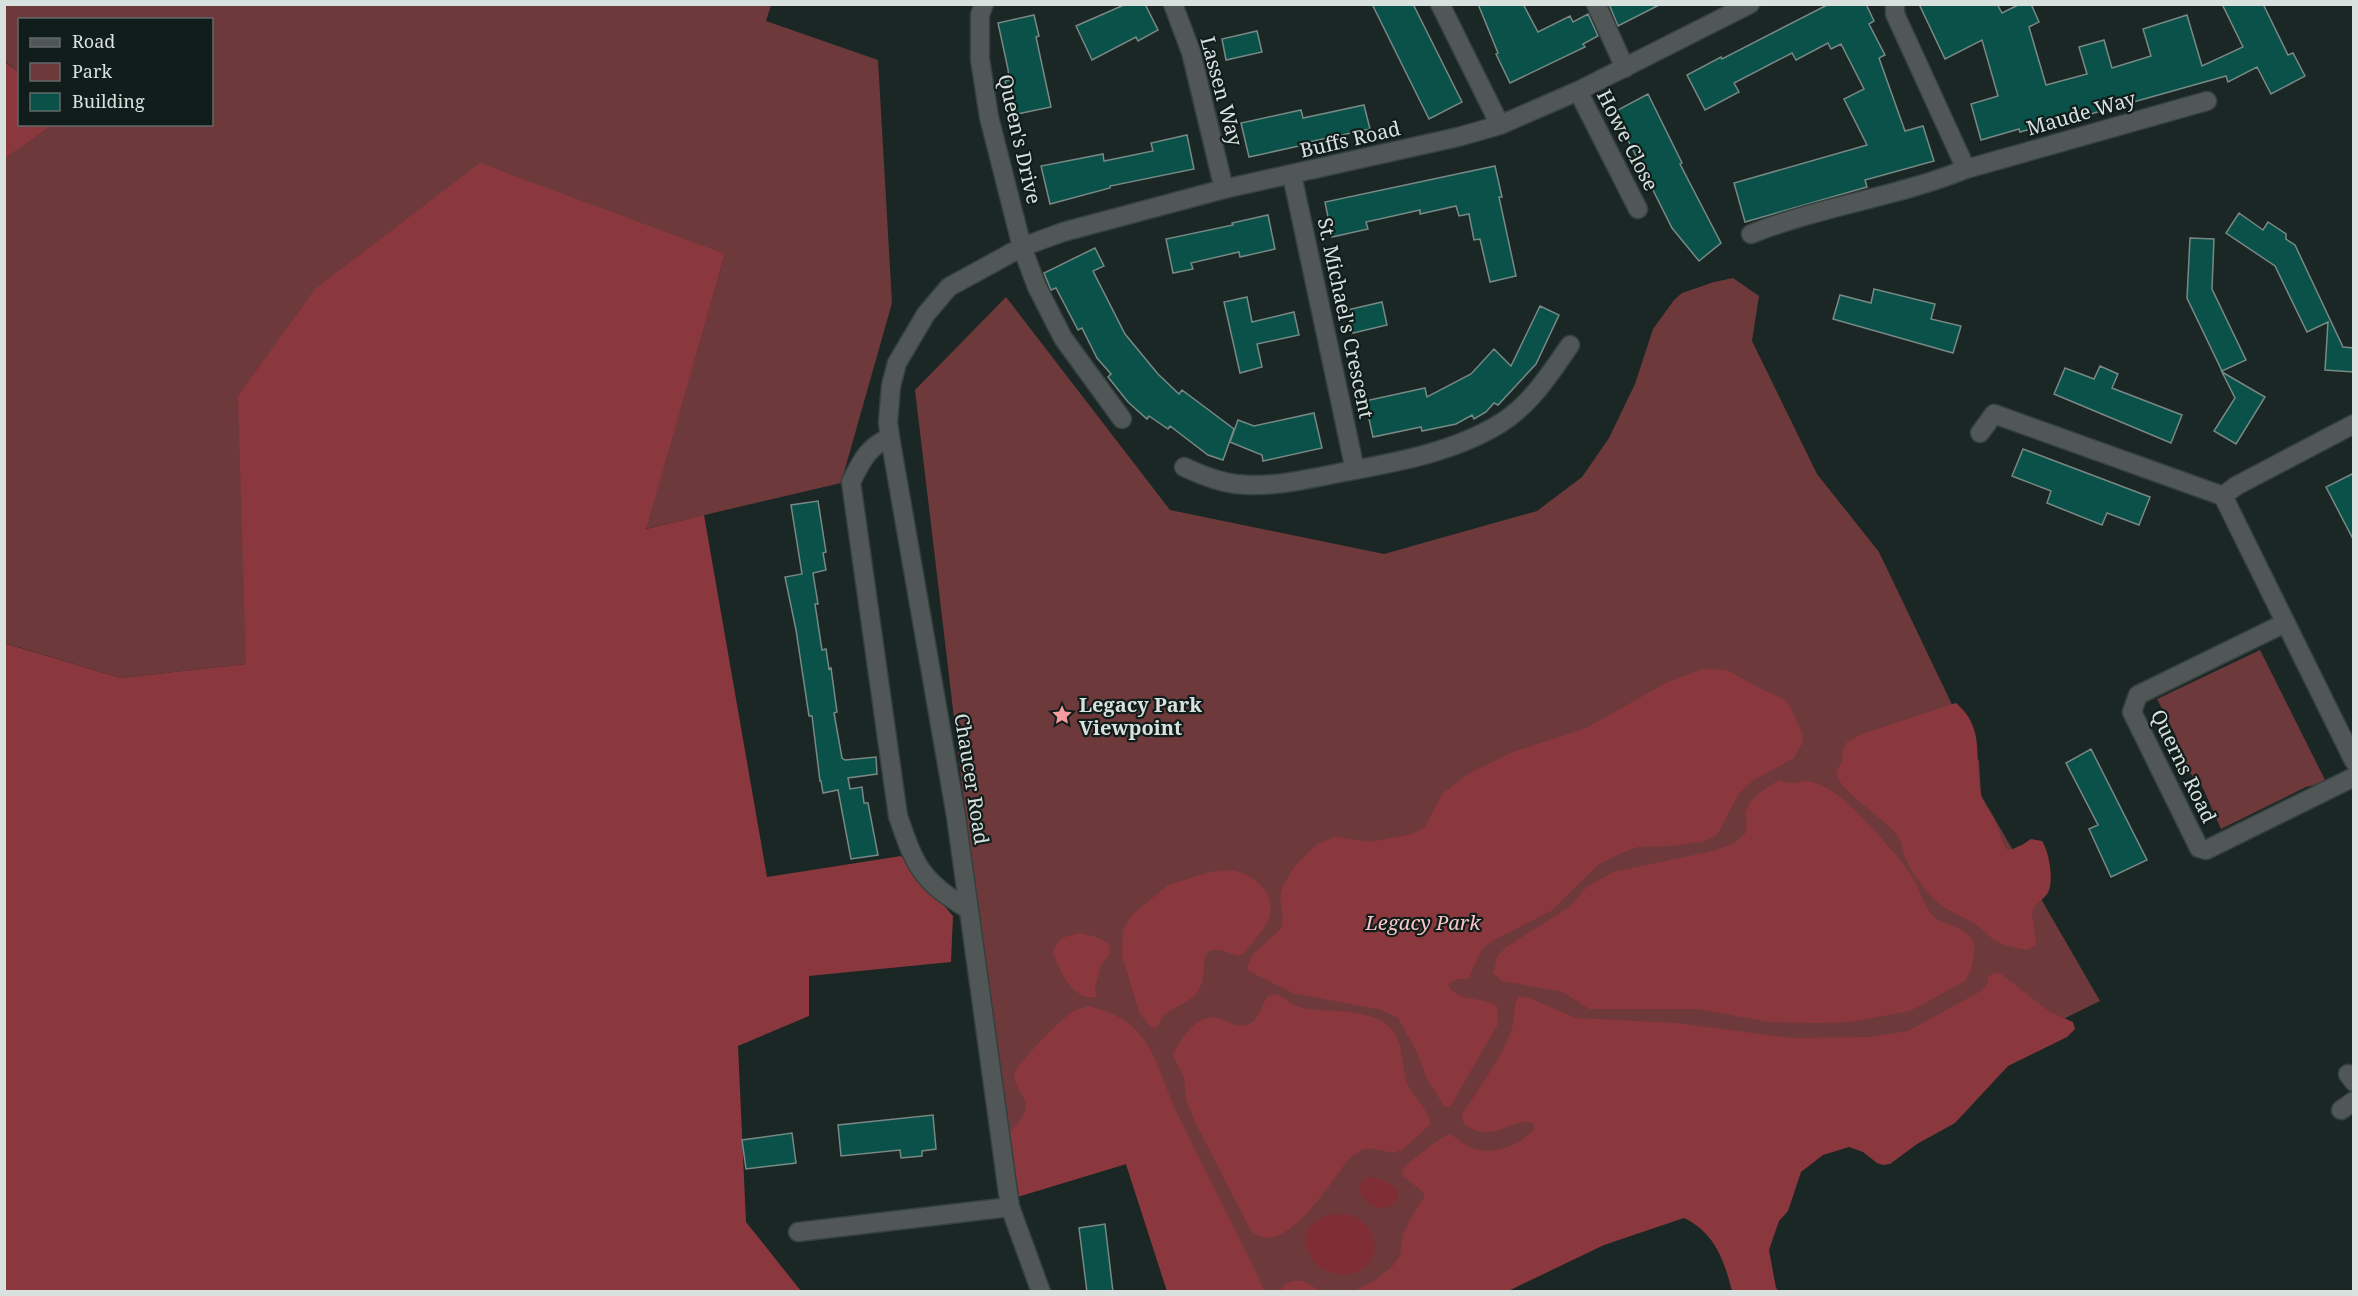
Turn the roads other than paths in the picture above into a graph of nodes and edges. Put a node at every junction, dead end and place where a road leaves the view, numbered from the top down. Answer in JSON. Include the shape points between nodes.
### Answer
{"nodes":[{"id":1,"x":984,"y":4,"type":"edge"},
{"id":2,"x":1173,"y":4,"type":"edge"},
{"id":3,"x":1440,"y":4,"type":"edge"},
{"id":4,"x":1596,"y":4,"type":"edge"},
{"id":5,"x":1749,"y":4,"type":"edge"},
{"id":6,"x":1895,"y":4,"type":"edge"},
{"id":7,"x":1625,"y":68,"type":"junction"},
{"id":8,"x":1578,"y":92,"type":"junction"},
{"id":9,"x":2207,"y":101,"type":"dead end"},
{"id":10,"x":1500,"y":125,"type":"junction"},
{"id":11,"x":1966,"y":169,"type":"junction"},
{"id":12,"x":1292,"y":175,"type":"junction"},
{"id":13,"x":1224,"y":189,"type":"junction"},
{"id":14,"x":1638,"y":209,"type":"dead end"},
{"id":15,"x":1751,"y":234,"type":"dead end"},
{"id":16,"x":1022,"y":247,"type":"junction"},
{"id":17,"x":949,"y":287,"type":"joint"},
{"id":18,"x":1570,"y":345,"type":"dead end"},
{"id":19,"x":1122,"y":418,"type":"dead end"},
{"id":20,"x":2354,"y":424,"type":"edge"},
{"id":21,"x":1980,"y":433,"type":"dead end"},
{"id":22,"x":890,"y":437,"type":"junction"},
{"id":23,"x":1184,"y":467,"type":"dead end"},
{"id":24,"x":1355,"y":470,"type":"junction"},
{"id":25,"x":2223,"y":496,"type":"junction"},
{"id":26,"x":2284,"y":623,"type":"junction"},
{"id":27,"x":2354,"y":761,"type":"edge"},
{"id":28,"x":2354,"y":777,"type":"edge"},
{"id":29,"x":968,"y":909,"type":"junction"},
{"id":30,"x":1010,"y":1207,"type":"junction"},
{"id":31,"x":798,"y":1232,"type":"dead end"},
{"id":32,"x":1041,"y":1292,"type":"edge"}],
"edges":[{"from":1,"to":16,"type":"street","name":"Queen's Drive","via":[[980,15],[980,59],[989,117]]},
{"from":2,"to":13,"type":"street","name":"Lassen Way","via":[[1191,52]]},
{"from":3,"to":10,"type":"street"},
{"from":4,"to":7,"type":"street"},
{"from":5,"to":7,"type":"street","name":"Buffs Road"},
{"from":6,"to":11,"type":"street","via":[[1895,14]]},
{"from":7,"to":8,"type":"street","name":"Buffs Road"},
{"from":8,"to":10,"type":"street","name":"Buffs Road"},
{"from":8,"to":14,"type":"street","name":"Howe Close"},
{"from":9,"to":11,"type":"street","name":"Maude Way"},
{"from":10,"to":12,"type":"street","name":"Buffs Road"},
{"from":11,"to":15,"type":"street","name":"Maude Way","via":[[1790,219]]},
{"from":12,"to":13,"type":"street","name":"Buffs Road"},
{"from":12,"to":24,"type":"street","name":"St. Michael's Crescent"},
{"from":13,"to":16,"type":"street","name":"Buffs Road","via":[[1063,232]]},
{"from":16,"to":17,"type":"street","name":"Buffs Road"},
{"from":16,"to":19,"type":"street","name":"Queen's Drive","via":[[1037,287],[1064,338]]},
{"from":17,"to":22,"type":"street","name":"Chaucer Road","via":[[926,314],[897,363],[891,386]]},
{"from":18,"to":24,"type":"street","via":[[1542,386],[1501,423],[1420,457]]},
{"from":20,"to":25,"type":"street"},
{"from":21,"to":25,"type":"street","via":[[1994,414]]},
{"from":22,"to":29,"type":"street","name":"Chaucer Road","via":[[956,816]]},
{"from":22,"to":29,"type":"street","via":[[873,445],[851,482],[898,816],[912,857],[924,876]]},
{"from":23,"to":24,"type":"street","via":[[1232,484],[1261,486]]},
{"from":25,"to":26,"type":"street"},
{"from":26,"to":27,"type":"street"},
{"from":26,"to":28,"type":"street","name":"Querns Road","via":[[2138,695],[2132,712],[2199,848],[2206,850]]},
{"from":29,"to":30,"type":"street","name":"Chaucer Road"},
{"from":30,"to":31,"type":"street"},
{"from":30,"to":32,"type":"street","name":"Chaucer Road"}]}
